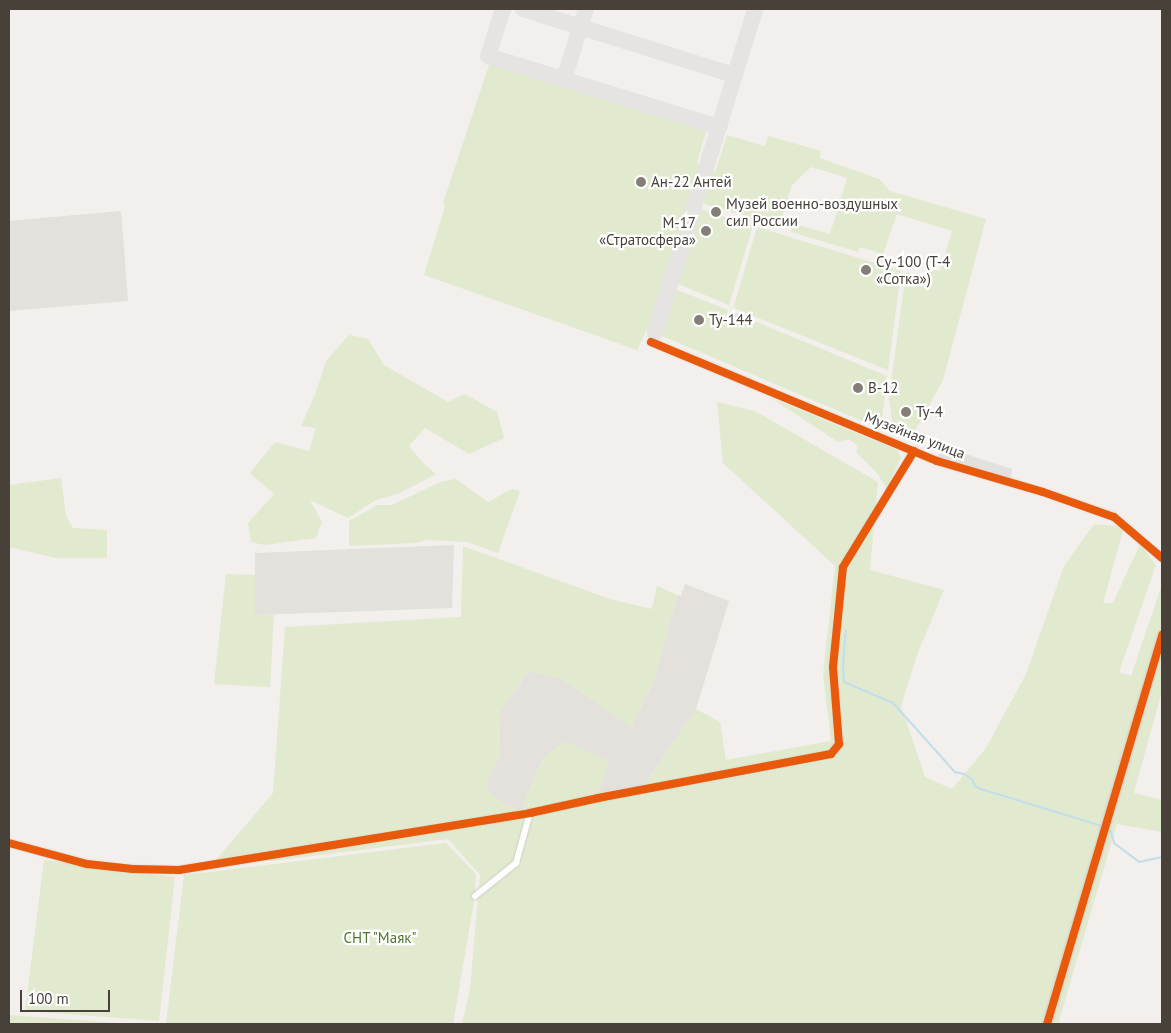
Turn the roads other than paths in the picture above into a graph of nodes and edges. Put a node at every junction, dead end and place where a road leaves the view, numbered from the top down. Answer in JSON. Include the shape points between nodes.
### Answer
{"nodes":[{"id":1,"x":651,"y":342,"type":"dead end"},
{"id":2,"x":914,"y":451,"type":"junction"},
{"id":3,"x":1162,"y":558,"type":"edge"},
{"id":4,"x":1162,"y":635,"type":"edge"},
{"id":5,"x":530,"y":813,"type":"junction"},
{"id":6,"x":9,"y":843,"type":"edge"},
{"id":7,"x":475,"y":896,"type":"dead end"},
{"id":8,"x":1047,"y":1024,"type":"edge"}],
"edges":[{"from":1,"to":2,"type":"street","name":"Музейная улица"},
{"from":2,"to":3,"type":"street","name":"Музейная улица","via":[[1114,517]]},
{"from":2,"to":5,"type":"street","via":[[843,567],[833,667],[839,744],[831,754]]},
{"from":4,"to":8,"type":"street"},
{"from":5,"to":6,"type":"street","via":[[179,870],[88,864]]},
{"from":5,"to":7,"type":"street","via":[[516,863]]}]}
